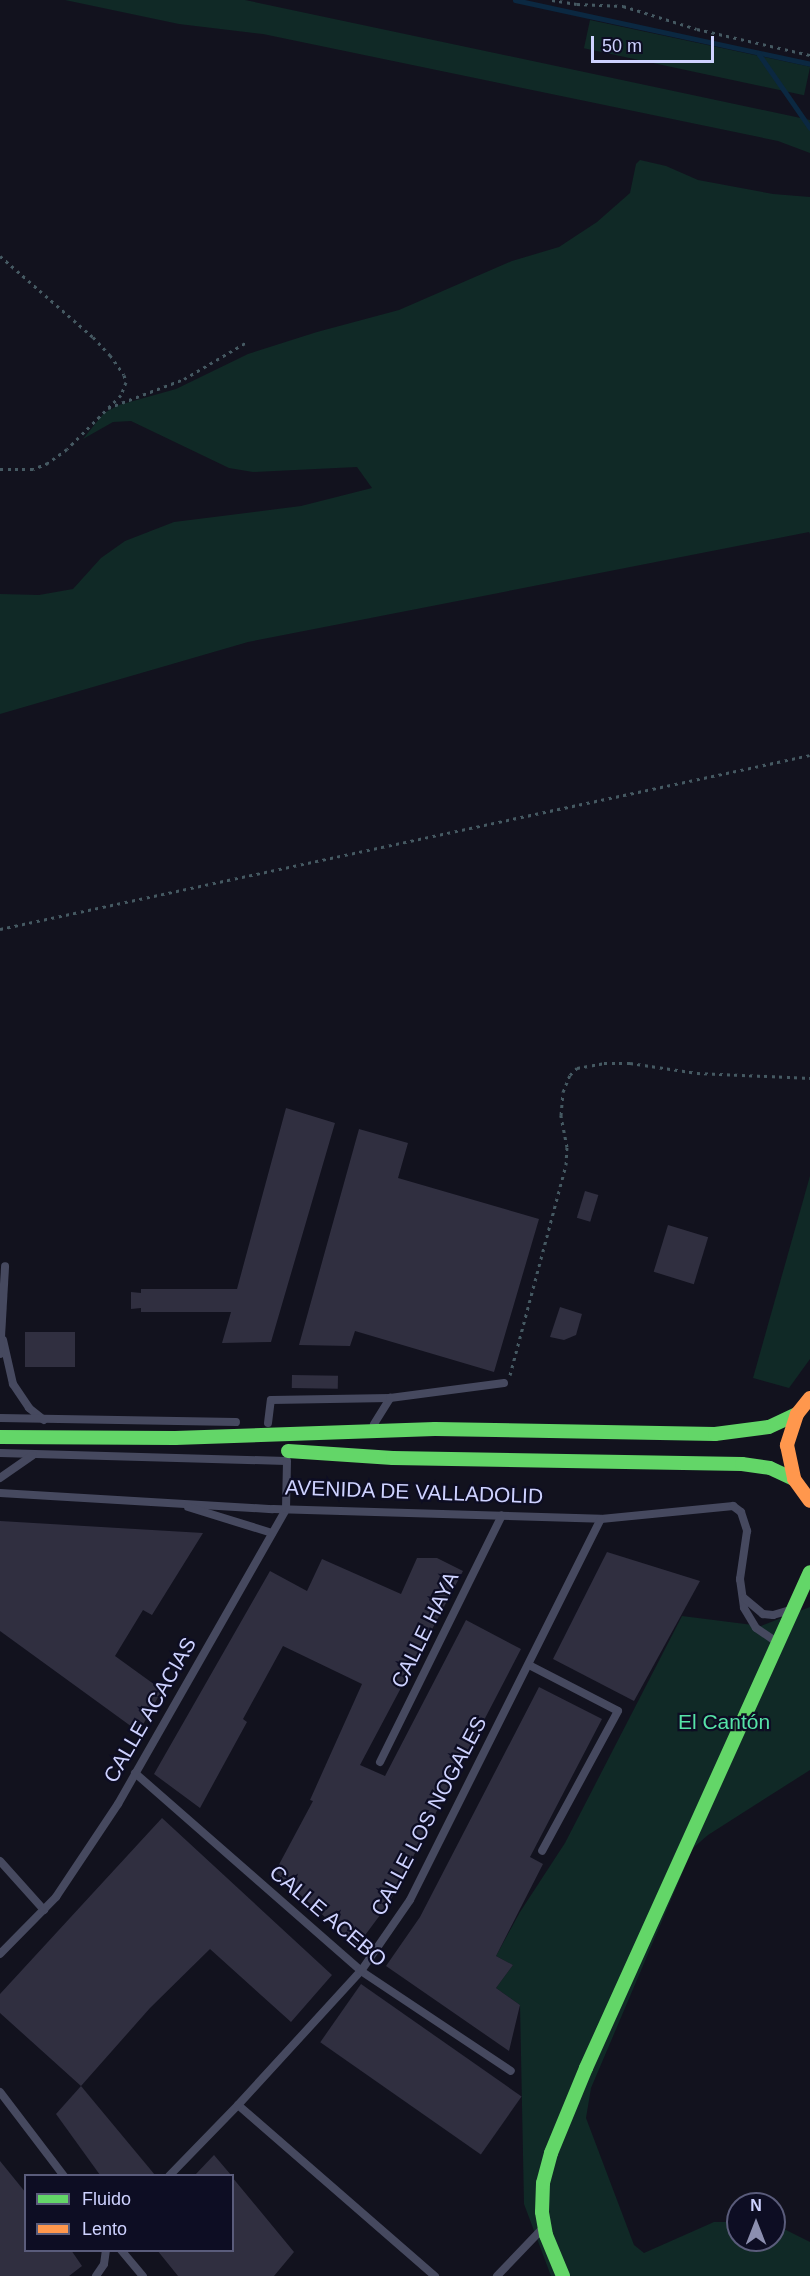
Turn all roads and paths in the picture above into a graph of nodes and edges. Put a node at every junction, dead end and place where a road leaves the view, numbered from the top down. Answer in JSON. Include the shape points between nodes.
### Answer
{"nodes":[{"id":1,"x":552,"y":0,"type":"edge"},
{"id":2,"x":810,"y":55,"type":"edge"},
{"id":3,"x":0,"y":256,"type":"edge"},
{"id":4,"x":245,"y":343,"type":"dead end"},
{"id":5,"x":104,"y":410,"type":"junction"},
{"id":6,"x":0,"y":469,"type":"edge"},
{"id":7,"x":810,"y":755,"type":"edge"},
{"id":8,"x":0,"y":929,"type":"edge"},
{"id":9,"x":810,"y":1078,"type":"edge"},
{"id":10,"x":5,"y":1266,"type":"dead end"},
{"id":11,"x":3,"y":1340,"type":"junction"},
{"id":12,"x":0,"y":1354,"type":"edge"},
{"id":13,"x":504,"y":1383,"type":"joint"},
{"id":14,"x":390,"y":1398,"type":"junction"},
{"id":15,"x":810,"y":1398,"type":"edge"},
{"id":16,"x":797,"y":1414,"type":"junction"},
{"id":17,"x":0,"y":1418,"type":"edge"},
{"id":18,"x":44,"y":1420,"type":"junction"},
{"id":19,"x":245,"y":1422,"type":"dead end"},
{"id":20,"x":256,"y":1422,"type":"dead end"},
{"id":21,"x":268,"y":1423,"type":"junction"},
{"id":22,"x":280,"y":1423,"type":"dead end"},
{"id":23,"x":315,"y":1423,"type":"dead end"},
{"id":24,"x":374,"y":1424,"type":"junction"},
{"id":25,"x":435,"y":1429,"type":"junction"},
{"id":26,"x":0,"y":1437,"type":"edge"},
{"id":27,"x":112,"y":1439,"type":"junction"},
{"id":28,"x":0,"y":1453,"type":"edge"},
{"id":29,"x":34,"y":1454,"type":"junction"},
{"id":30,"x":428,"y":1459,"type":"junction"},
{"id":31,"x":286,"y":1461,"type":"junction"},
{"id":32,"x":0,"y":1478,"type":"edge"},
{"id":33,"x":802,"y":1490,"type":"edge"},
{"id":34,"x":0,"y":1493,"type":"edge"},
{"id":35,"x":175,"y":1503,"type":"junction"},
{"id":36,"x":286,"y":1509,"type":"junction"},
{"id":37,"x":502,"y":1515,"type":"junction"},
{"id":38,"x":810,"y":1515,"type":"edge"},
{"id":39,"x":601,"y":1519,"type":"junction"},
{"id":40,"x":272,"y":1533,"type":"junction"},
{"id":41,"x":810,"y":1572,"type":"edge"},
{"id":42,"x":741,"y":1594,"type":"junction"},
{"id":43,"x":794,"y":1605,"type":"junction"},
{"id":44,"x":773,"y":1615,"type":"junction"},
{"id":45,"x":779,"y":1636,"type":"junction"},
{"id":46,"x":529,"y":1665,"type":"junction"},
{"id":47,"x":380,"y":1762,"type":"dead end"},
{"id":48,"x":135,"y":1773,"type":"junction"},
{"id":49,"x":542,"y":1851,"type":"dead end"},
{"id":50,"x":0,"y":1861,"type":"edge"},
{"id":51,"x":44,"y":1910,"type":"junction"},
{"id":52,"x":0,"y":1954,"type":"edge"},
{"id":53,"x":361,"y":1971,"type":"junction"},
{"id":54,"x":511,"y":2071,"type":"dead end"},
{"id":55,"x":0,"y":2092,"type":"edge"},
{"id":56,"x":238,"y":2105,"type":"junction"},
{"id":57,"x":63,"y":2174,"type":"edge"},
{"id":58,"x":170,"y":2174,"type":"edge"},
{"id":59,"x":544,"y":2227,"type":"junction"},
{"id":60,"x":106,"y":2252,"type":"edge"},
{"id":61,"x":123,"y":2252,"type":"edge"},
{"id":62,"x":96,"y":2276,"type":"edge"},
{"id":63,"x":143,"y":2276,"type":"edge"},
{"id":64,"x":435,"y":2276,"type":"edge"},
{"id":65,"x":497,"y":2276,"type":"edge"},
{"id":66,"x":563,"y":2276,"type":"edge"}],
"edges":[{"from":1,"to":2,"type":"path","via":[[623,6],[697,29]]},
{"from":3,"to":5,"type":"path","via":[[93,337],[121,370],[126,382],[124,390]]},
{"from":4,"to":5,"type":"path","via":[[184,379]]},
{"from":5,"to":6,"type":"path","via":[[48,463],[33,469]]},
{"from":7,"to":8,"type":"path"},
{"from":9,"to":13,"type":"path","via":[[697,1073],[630,1063],[577,1068],[563,1092],[566,1166],[510,1374]]},
{"from":10,"to":11,"type":"lane"},
{"from":11,"to":12,"type":"lane"},
{"from":11,"to":18,"type":"lane","via":[[12,1384],[29,1408]]},
{"from":13,"to":14,"type":"lane"},
{"from":14,"to":21,"type":"lane","via":[[271,1400]]},
{"from":14,"to":24,"type":"lane"},
{"from":15,"to":16,"type":"main road"},
{"from":16,"to":25,"type":"main road","via":[[769,1427],[715,1434]]},
{"from":16,"to":33,"type":"main road","via":[[787,1445],[788,1461]]},
{"from":17,"to":18,"type":"lane"},
{"from":18,"to":19,"type":"lane"},
{"from":20,"to":21,"type":"lane"},
{"from":21,"to":22,"type":"lane"},
{"from":23,"to":24,"type":"lane"},
{"from":24,"to":25,"type":"lane"},
{"from":25,"to":27,"type":"main road"},
{"from":26,"to":27,"type":"main road"},
{"from":27,"to":30,"type":"main road"},
{"from":28,"to":29,"type":"lane","name":"AVENIDA DE VALLADOLID"},
{"from":29,"to":31,"type":"lane","name":"AVENIDA DE VALLADOLID"},
{"from":29,"to":32,"type":"lane"},
{"from":30,"to":31,"type":"lane","name":"AVENIDA DE VALLADOLID"},
{"from":30,"to":33,"type":"main road","via":[[742,1464],[770,1468]]},
{"from":31,"to":36,"type":"lane"},
{"from":33,"to":38,"type":"main road"},
{"from":34,"to":35,"type":"lane","name":"AVENIDA DE VALLADOLID"},
{"from":35,"to":36,"type":"lane","name":"AVENIDA DE VALLADOLID"},
{"from":35,"to":40,"type":"lane"},
{"from":36,"to":37,"type":"lane","name":"AVENIDA DE VALLADOLID"},
{"from":36,"to":40,"type":"lane","name":"CALLE ACACIAS"},
{"from":37,"to":39,"type":"lane","name":"AVENIDA DE VALLADOLID"},
{"from":37,"to":47,"type":"lane","name":"CALLE HAYA"},
{"from":39,"to":42,"type":"lane","name":"AVENIDA DE VALLADOLID","via":[[733,1506],[741,1512],[747,1531]]},
{"from":39,"to":46,"type":"lane","name":"CALLE LOS NOGALES"},
{"from":40,"to":48,"type":"lane","name":"CALLE ACACIAS"},
{"from":41,"to":43,"type":"main road"},
{"from":42,"to":44,"type":"lane","via":[[753,1609]]},
{"from":42,"to":45,"type":"lane","name":"AVENIDA DE VALLADOLID","via":[[756,1628]]},
{"from":43,"to":44,"type":"lane"},
{"from":43,"to":45,"type":"main road"},
{"from":44,"to":45,"type":"lane","via":[[778,1619]]},
{"from":45,"to":59,"type":"main road","via":[[551,2153],[543,2183]]},
{"from":46,"to":49,"type":"lane","via":[[618,1711]]},
{"from":46,"to":53,"type":"lane","name":"CALLE LOS NOGALES","via":[[410,1900]]},
{"from":48,"to":51,"type":"lane","name":"CALLE ACACIAS"},
{"from":48,"to":53,"type":"lane","name":"CALLE ACEBO"},
{"from":50,"to":51,"type":"lane"},
{"from":51,"to":52,"type":"lane","name":"CALLE ACACIAS"},
{"from":53,"to":54,"type":"lane","name":"CALLE ACEBO"},
{"from":53,"to":56,"type":"lane","name":"CALLE LOS NOGALES"},
{"from":55,"to":57,"type":"lane"},
{"from":56,"to":58,"type":"lane","name":"CALLE LOS NOGALES"},
{"from":56,"to":64,"type":"lane"},
{"from":59,"to":65,"type":"lane"},
{"from":59,"to":66,"type":"main road"},
{"from":60,"to":62,"type":"lane"},
{"from":61,"to":63,"type":"lane"}]}
